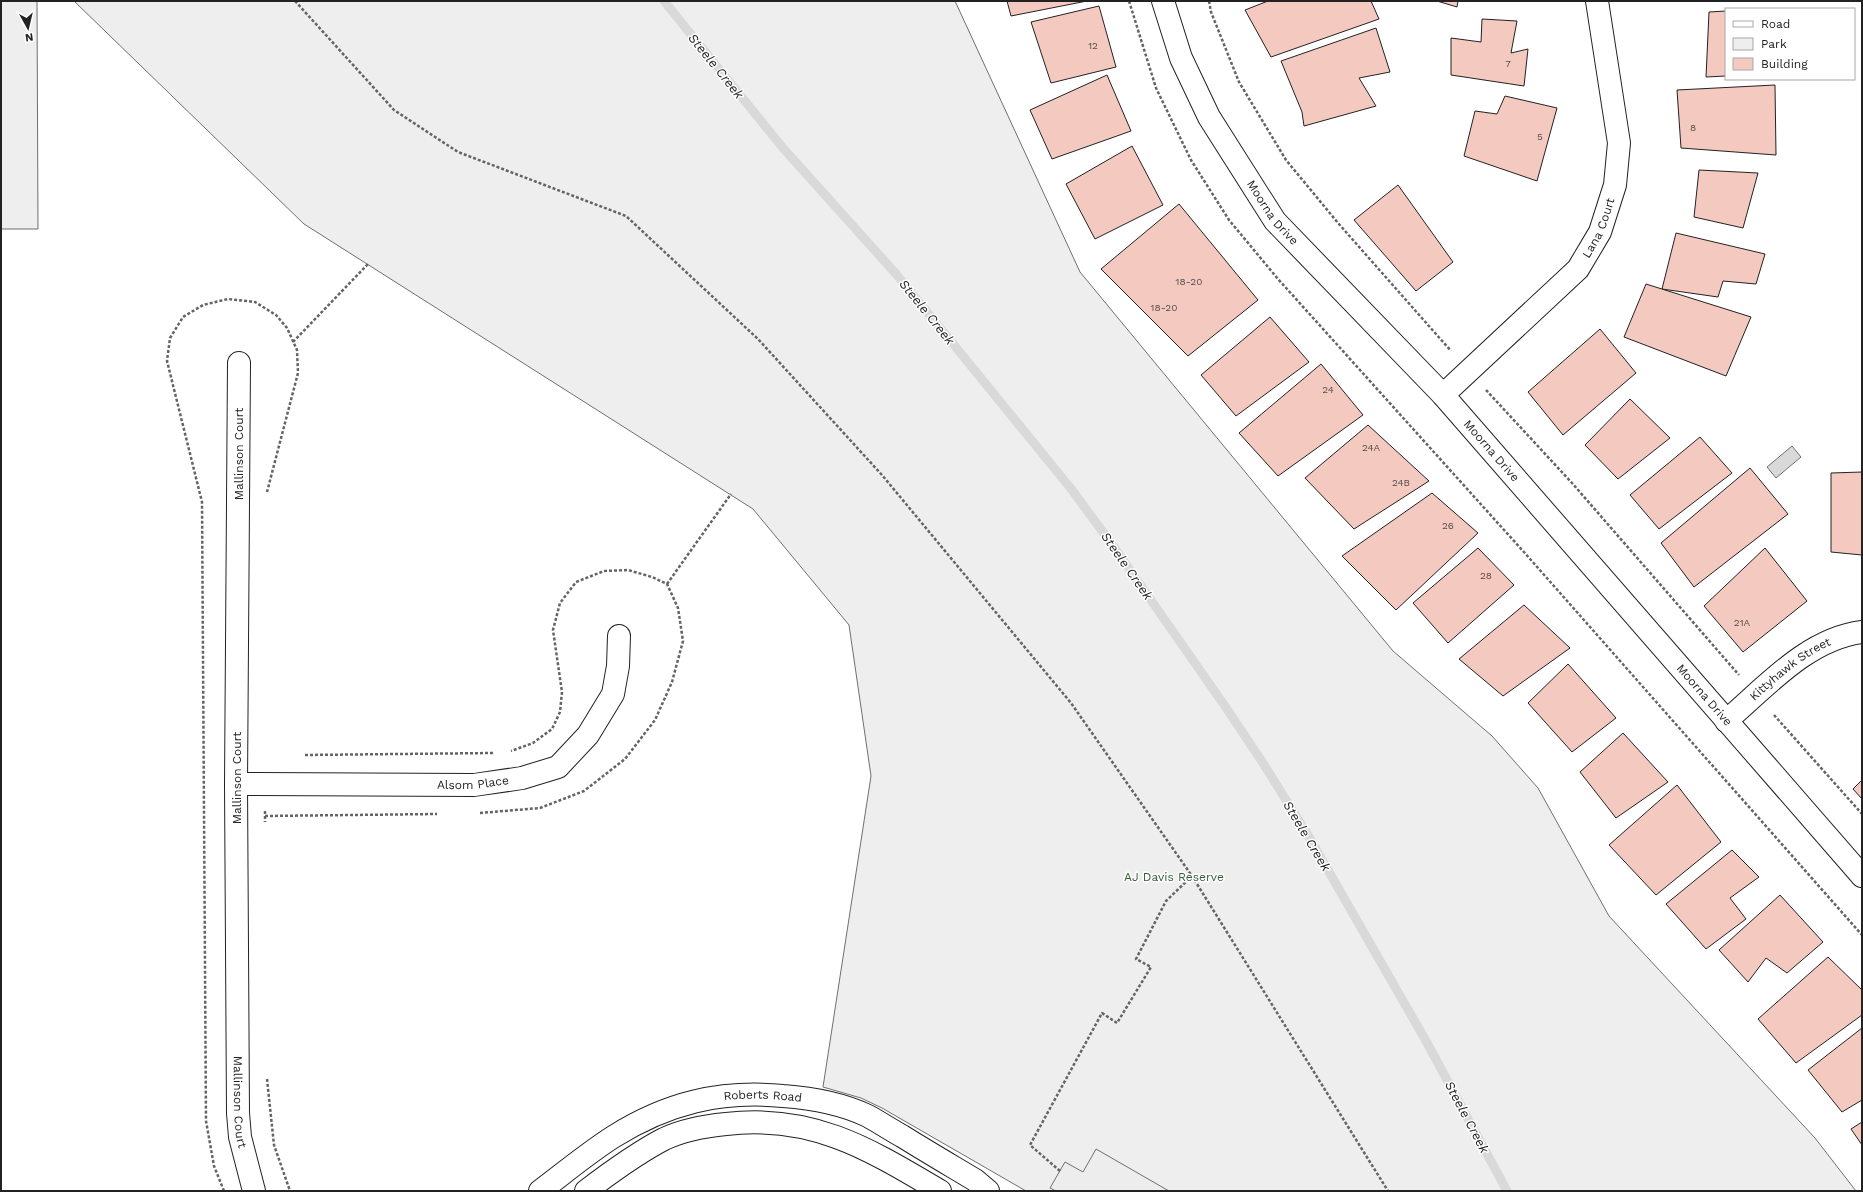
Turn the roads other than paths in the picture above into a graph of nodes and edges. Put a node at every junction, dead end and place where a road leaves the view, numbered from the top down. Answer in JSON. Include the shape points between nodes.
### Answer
{"nodes":[{"id":1,"x":1163,"y":1,"type":"edge"},
{"id":2,"x":1597,"y":1,"type":"edge"},
{"id":3,"x":239,"y":363,"type":"dead end"},
{"id":4,"x":1443,"y":396,"type":"junction"},
{"id":5,"x":1862,"y":632,"type":"edge"},
{"id":6,"x":619,"y":636,"type":"dead end"},
{"id":7,"x":1726,"y":721,"type":"junction"},
{"id":8,"x":236,"y":784,"type":"junction"},
{"id":9,"x":1862,"y":876,"type":"edge"},
{"id":10,"x":254,"y":1191,"type":"edge"},
{"id":11,"x":540,"y":1191,"type":"edge"},
{"id":12,"x":586,"y":1191,"type":"edge"},
{"id":13,"x":940,"y":1191,"type":"edge"},
{"id":14,"x":988,"y":1191,"type":"edge"}],
"edges":[{"from":1,"to":4,"type":"street","name":"Moorna Drive","via":[[1181,58],[1209,117],[1275,221]]},
{"from":2,"to":4,"type":"street","name":"Lana Court","via":[[1619,144],[1615,185],[1600,232],[1578,269]]},
{"from":3,"to":8,"type":"street","name":"Mallinson Court"},
{"from":4,"to":7,"type":"street","name":"Moorna Drive"},
{"from":5,"to":7,"type":"street","name":"Kittyhawk Street","via":[[1825,643],[1796,660]]},
{"from":6,"to":8,"type":"street","name":"Alsom Place","via":[[618,666],[613,694],[588,735],[558,767],[522,778],[474,785]]},
{"from":7,"to":9,"type":"street","name":"Moorna Drive"},
{"from":8,"to":10,"type":"street","name":"Mallinson Court","via":[[238,1113]]},
{"from":11,"to":14,"type":"street","name":"Roberts Road","via":[[612,1138],[641,1121],[686,1103],[735,1094],[803,1098],[867,1116],[975,1180]]},
{"from":12,"to":13,"type":"street","name":"Roberts Road","via":[[618,1167],[665,1139],[703,1126],[772,1122],[816,1130],[849,1141],[888,1160]]}]}
